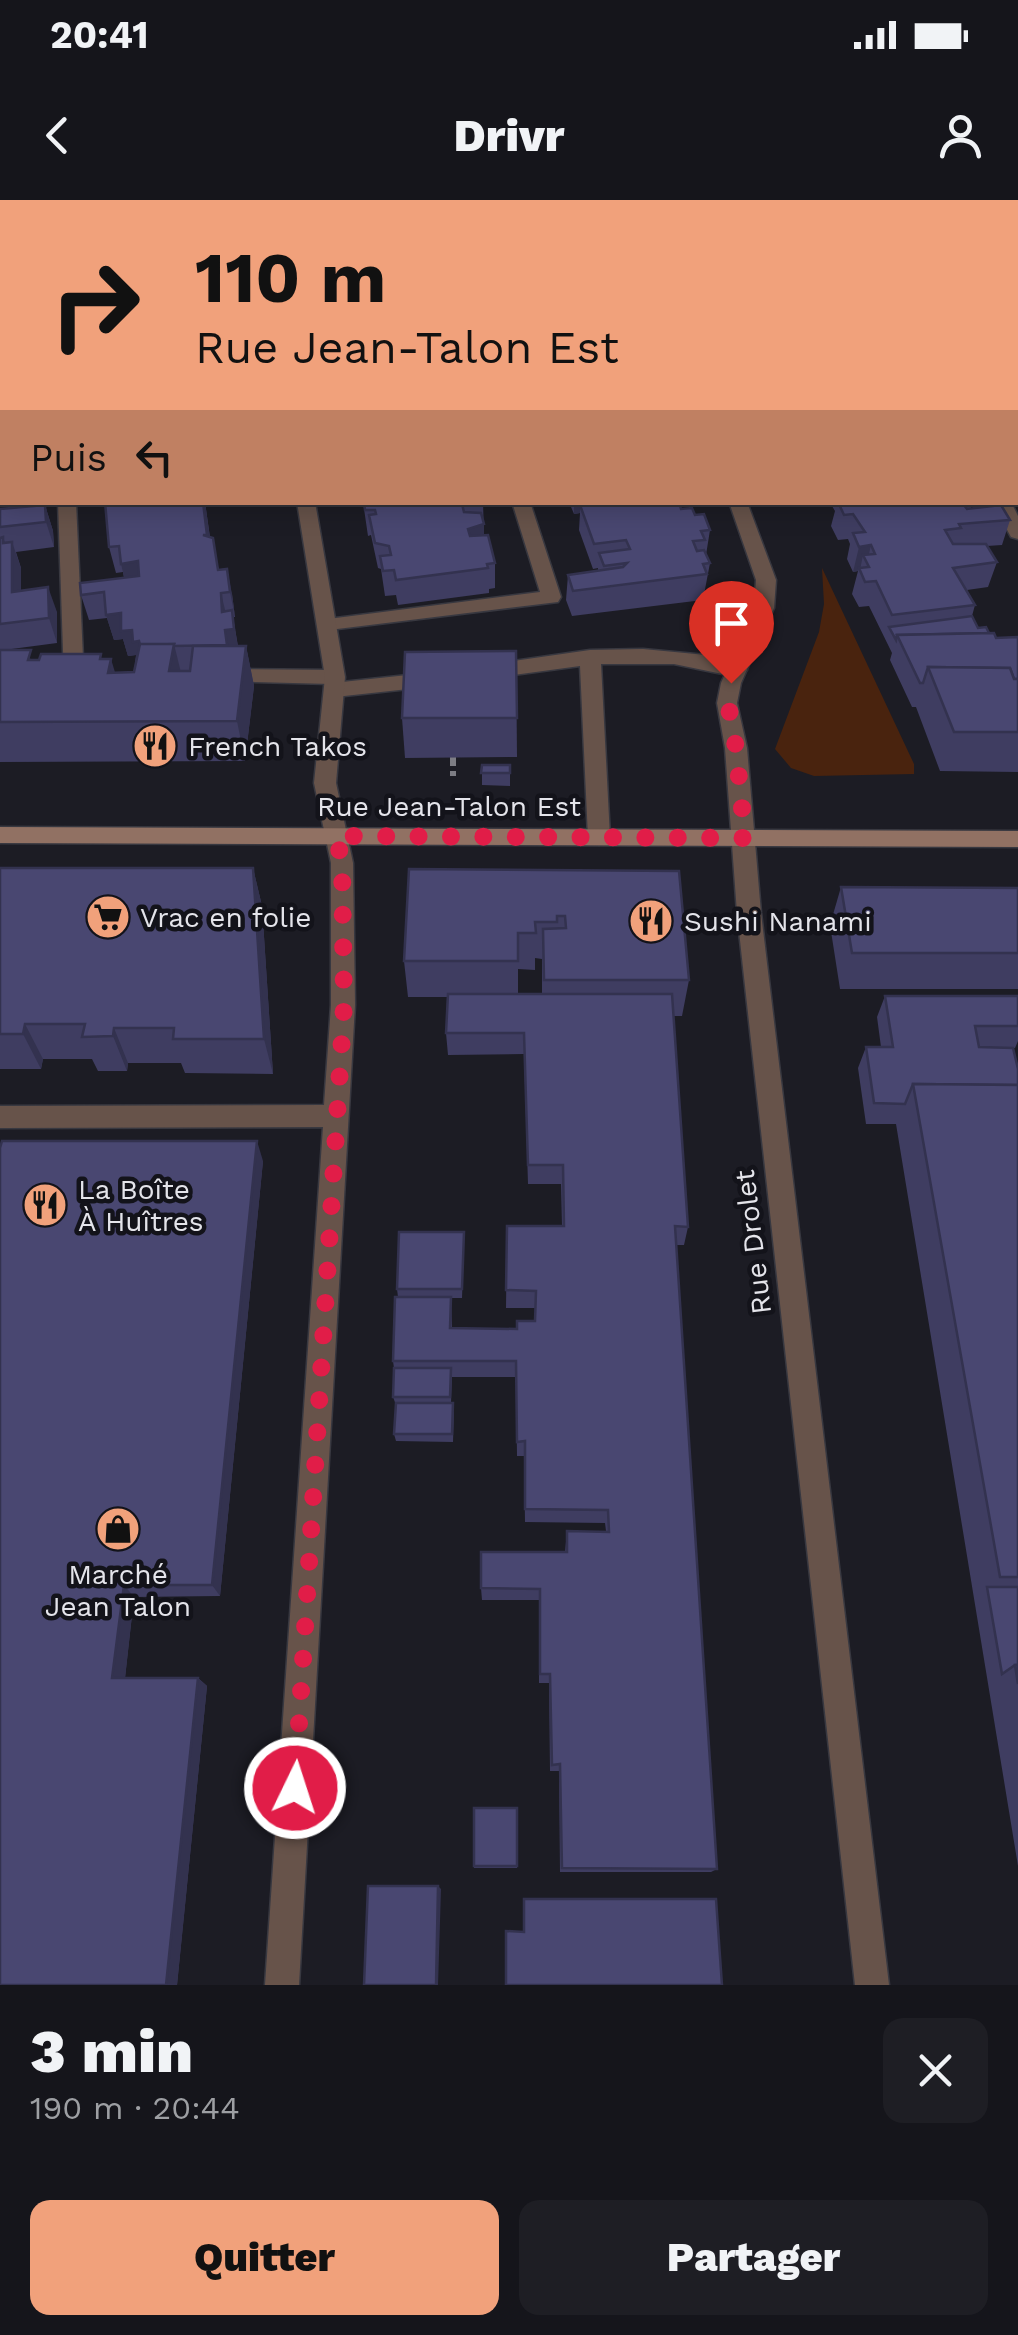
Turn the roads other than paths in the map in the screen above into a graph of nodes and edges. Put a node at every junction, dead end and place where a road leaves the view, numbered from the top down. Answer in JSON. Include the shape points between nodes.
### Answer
{"nodes":[{"id":1,"x":67,"y":505,"type":"edge"},
{"id":2,"x":307,"y":505,"type":"edge"},
{"id":3,"x":523,"y":505,"type":"edge"},
{"id":4,"x":739,"y":505,"type":"edge"},
{"id":5,"x":1002,"y":505,"type":"edge"},
{"id":6,"x":1018,"y":533,"type":"edge"},
{"id":7,"x":328,"y":626,"type":"junction"},
{"id":8,"x":590,"y":657,"type":"junction"},
{"id":9,"x":737,"y":670,"type":"junction"},
{"id":10,"x":192,"y":677,"type":"edge"},
{"id":11,"x":74,"y":680,"type":"edge"},
{"id":12,"x":335,"y":684,"type":"junction"},
{"id":13,"x":0,"y":835,"type":"edge"},
{"id":14,"x":336,"y":836,"type":"junction"},
{"id":15,"x":599,"y":836,"type":"junction"},
{"id":16,"x":745,"y":838,"type":"junction"},
{"id":17,"x":1018,"y":839,"type":"edge"},
{"id":18,"x":336,"y":1116,"type":"junction"},
{"id":19,"x":0,"y":1117,"type":"edge"},
{"id":20,"x":282,"y":1985,"type":"edge"},
{"id":21,"x":872,"y":1985,"type":"edge"}],
"edges":[{"from":1,"to":11,"type":"street"},
{"from":2,"to":7,"type":"street"},
{"from":3,"to":7,"type":"street","via":[[550,597]]},
{"from":4,"to":9,"type":"street","name":"Rue Drolet","via":[[766,591]]},
{"from":5,"to":6,"type":"street"},
{"from":7,"to":12,"type":"street"},
{"from":8,"to":9,"type":"street","via":[[674,655]]},
{"from":8,"to":12,"type":"street"},
{"from":8,"to":15,"type":"street"},
{"from":9,"to":16,"type":"street","name":"Rue Drolet","via":[[728,703]]},
{"from":10,"to":12,"type":"street"},
{"from":12,"to":14,"type":"street","via":[[325,783]]},
{"from":13,"to":14,"type":"main road","name":"Rue Jean-Talon Est"},
{"from":14,"to":15,"type":"main road","name":"Rue Jean-Talon Est"},
{"from":14,"to":18,"type":"street","via":[[344,1005]]},
{"from":15,"to":16,"type":"main road","name":"Rue Jean-Talon Est"},
{"from":16,"to":17,"type":"main road","name":"Rue Jean-Talon Est"},
{"from":16,"to":21,"type":"street","name":"Rue Drolet"},
{"from":18,"to":19,"type":"street"},
{"from":18,"to":20,"type":"street"}]}
